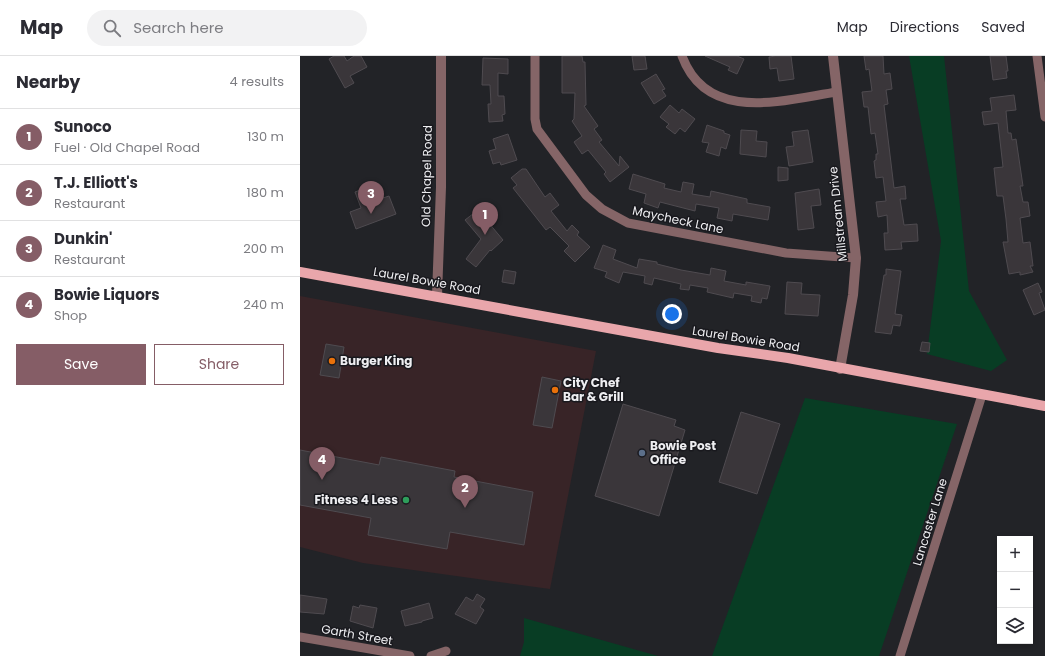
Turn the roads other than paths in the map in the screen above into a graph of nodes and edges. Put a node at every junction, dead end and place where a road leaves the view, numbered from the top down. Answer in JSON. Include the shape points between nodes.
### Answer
{"nodes":[{"id":1,"x":441,"y":56,"type":"edge"},
{"id":2,"x":535,"y":56,"type":"edge"},
{"id":3,"x":682,"y":56,"type":"edge"},
{"id":4,"x":833,"y":56,"type":"edge"},
{"id":5,"x":1038,"y":56,"type":"edge"},
{"id":6,"x":837,"y":92,"type":"junction"},
{"id":7,"x":1045,"y":117,"type":"edge"},
{"id":8,"x":856,"y":258,"type":"junction"},
{"id":9,"x":300,"y":272,"type":"edge"},
{"id":10,"x":437,"y":295,"type":"junction"},
{"id":11,"x":840,"y":369,"type":"junction"},
{"id":12,"x":982,"y":395,"type":"junction"},
{"id":13,"x":1045,"y":406,"type":"edge"},
{"id":14,"x":300,"y":637,"type":"edge"},
{"id":15,"x":446,"y":651,"type":"dead end"},
{"id":16,"x":410,"y":656,"type":"edge"},
{"id":17,"x":431,"y":656,"type":"edge"},
{"id":18,"x":900,"y":656,"type":"edge"}],
"edges":[{"from":1,"to":10,"type":"street","name":"Old Chapel Road","via":[[441,187]]},
{"from":2,"to":8,"type":"street","name":"Maycheck Lane","via":[[537,129],[586,195],[611,215],[637,226],[760,249]]},
{"from":3,"to":6,"type":"street","via":[[693,75],[707,89],[731,101],[764,104]]},
{"from":4,"to":6,"type":"street","name":"Millstream Drive"},
{"from":5,"to":7,"type":"street"},
{"from":6,"to":8,"type":"street","name":"Millstream Drive"},
{"from":8,"to":11,"type":"street","name":"Millstream Drive","via":[[853,295]]},
{"from":9,"to":10,"type":"main road","name":"Laurel Bowie Road"},
{"from":10,"to":11,"type":"main road","name":"Laurel Bowie Road"},
{"from":11,"to":12,"type":"main road","name":"Laurel Bowie Road"},
{"from":12,"to":13,"type":"main road","name":"Laurel Bowie Road"},
{"from":12,"to":18,"type":"street","name":"Lancaster Lane"},
{"from":14,"to":16,"type":"street","name":"Garth Street"},
{"from":15,"to":17,"type":"street"}]}
